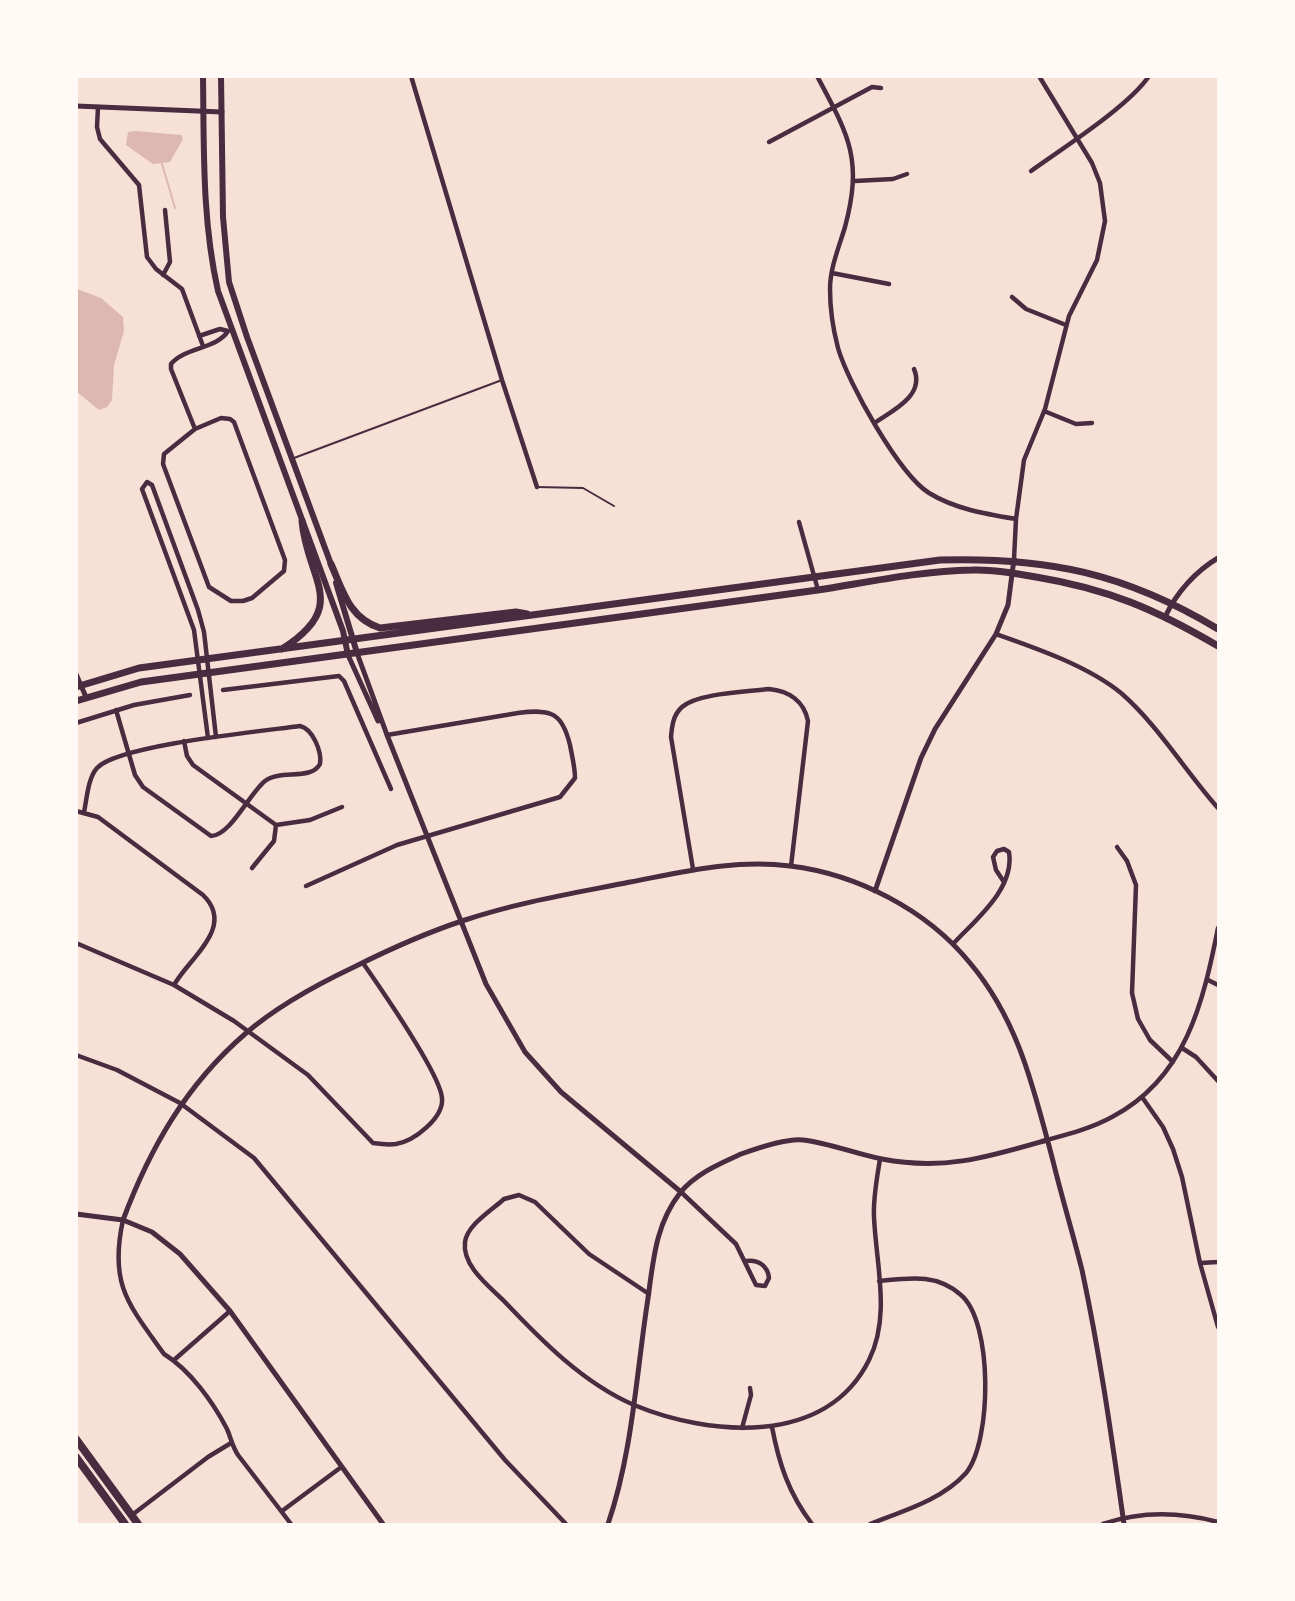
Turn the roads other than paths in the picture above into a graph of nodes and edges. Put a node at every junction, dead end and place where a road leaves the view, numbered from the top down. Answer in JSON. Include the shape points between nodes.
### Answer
{"nodes":[{"id":1,"x":203,"y":76,"type":"edge"},
{"id":2,"x":221,"y":76,"type":"edge"},
{"id":3,"x":411,"y":76,"type":"edge"},
{"id":4,"x":817,"y":76,"type":"edge"},
{"id":5,"x":1039,"y":76,"type":"edge"},
{"id":6,"x":1149,"y":76,"type":"edge"},
{"id":7,"x":881,"y":88,"type":"dead end"},
{"id":8,"x":76,"y":106,"type":"edge"},
{"id":9,"x":98,"y":107,"type":"junction"},
{"id":10,"x":834,"y":107,"type":"junction"},
{"id":11,"x":204,"y":112,"type":"junction"},
{"id":12,"x":222,"y":112,"type":"junction"},
{"id":13,"x":1076,"y":138,"type":"junction"},
{"id":14,"x":769,"y":142,"type":"dead end"},
{"id":15,"x":1032,"y":171,"type":"dead end"},
{"id":16,"x":907,"y":174,"type":"dead end"},
{"id":17,"x":855,"y":181,"type":"junction"},
{"id":18,"x":165,"y":210,"type":"dead end"},
{"id":19,"x":832,"y":273,"type":"junction"},
{"id":20,"x":163,"y":275,"type":"junction"},
{"id":21,"x":889,"y":284,"type":"dead end"},
{"id":22,"x":1012,"y":297,"type":"dead end"},
{"id":23,"x":1066,"y":325,"type":"junction"},
{"id":24,"x":199,"y":336,"type":"junction"},
{"id":25,"x":203,"y":346,"type":"junction"},
{"id":26,"x":914,"y":369,"type":"dead end"},
{"id":27,"x":502,"y":380,"type":"junction"},
{"id":28,"x":1044,"y":411,"type":"junction"},
{"id":29,"x":876,"y":423,"type":"junction"},
{"id":30,"x":1092,"y":423,"type":"dead end"},
{"id":31,"x":195,"y":429,"type":"junction"},
{"id":32,"x":292,"y":459,"type":"junction"},
{"id":33,"x":537,"y":487,"type":"joint"},
{"id":34,"x":614,"y":506,"type":"dead end"},
{"id":35,"x":1016,"y":519,"type":"junction"},
{"id":36,"x":302,"y":521,"type":"junction"},
{"id":37,"x":799,"y":522,"type":"dead end"},
{"id":38,"x":1218,"y":558,"type":"edge"},
{"id":39,"x":1014,"y":560,"type":"junction"},
{"id":40,"x":331,"y":564,"type":"junction"},
{"id":41,"x":1013,"y":573,"type":"junction"},
{"id":42,"x":816,"y":576,"type":"junction"},
{"id":43,"x":818,"y":590,"type":"junction"},
{"id":44,"x":1171,"y":604,"type":"junction"},
{"id":45,"x":532,"y":615,"type":"junction"},
{"id":46,"x":1166,"y":615,"type":"junction"},
{"id":47,"x":1218,"y":629,"type":"edge"},
{"id":48,"x":996,"y":634,"type":"junction"},
{"id":49,"x":355,"y":639,"type":"junction"},
{"id":50,"x":346,"y":641,"type":"junction"},
{"id":51,"x":1218,"y":646,"type":"edge"},
{"id":52,"x":280,"y":650,"type":"junction"},
{"id":53,"x":357,"y":653,"type":"junction"},
{"id":54,"x":348,"y":654,"type":"junction"},
{"id":55,"x":207,"y":659,"type":"junction"},
{"id":56,"x":198,"y":661,"type":"junction"},
{"id":57,"x":208,"y":673,"type":"junction"},
{"id":58,"x":76,"y":674,"type":"edge"},
{"id":59,"x":200,"y":674,"type":"junction"},
{"id":60,"x":80,"y":686,"type":"edge"},
{"id":61,"x":223,"y":690,"type":"dead end"},
{"id":62,"x":190,"y":694,"type":"dead end"},
{"id":63,"x":86,"y":697,"type":"junction"},
{"id":64,"x":76,"y":701,"type":"edge"},
{"id":65,"x":116,"y":710,"type":"junction"},
{"id":66,"x":76,"y":723,"type":"edge"},
{"id":67,"x":387,"y":735,"type":"junction"},
{"id":68,"x":216,"y":737,"type":"junction"},
{"id":69,"x":208,"y":738,"type":"junction"},
{"id":70,"x":184,"y":741,"type":"junction"},
{"id":71,"x":128,"y":754,"type":"junction"},
{"id":72,"x":391,"y":789,"type":"dead end"},
{"id":73,"x":246,"y":803,"type":"junction"},
{"id":74,"x":342,"y":807,"type":"dead end"},
{"id":75,"x":1218,"y":808,"type":"edge"},
{"id":76,"x":76,"y":811,"type":"edge"},
{"id":77,"x":84,"y":812,"type":"junction"},
{"id":78,"x":276,"y":825,"type":"junction"},
{"id":79,"x":427,"y":835,"type":"junction"},
{"id":80,"x":1117,"y":847,"type":"dead end"},
{"id":81,"x":791,"y":866,"type":"junction"},
{"id":82,"x":252,"y":868,"type":"dead end"},
{"id":83,"x":693,"y":869,"type":"junction"},
{"id":84,"x":1004,"y":882,"type":"junction"},
{"id":85,"x":306,"y":886,"type":"dead end"},
{"id":86,"x":875,"y":891,"type":"junction"},
{"id":87,"x":460,"y":921,"type":"junction"},
{"id":88,"x":1218,"y":928,"type":"edge"},
{"id":89,"x":76,"y":943,"type":"edge"},
{"id":90,"x":953,"y":944,"type":"junction"},
{"id":91,"x":363,"y":963,"type":"junction"},
{"id":92,"x":1208,"y":980,"type":"junction"},
{"id":93,"x":174,"y":985,"type":"junction"},
{"id":94,"x":1218,"y":985,"type":"edge"},
{"id":95,"x":247,"y":1031,"type":"junction"},
{"id":96,"x":1182,"y":1048,"type":"junction"},
{"id":97,"x":76,"y":1055,"type":"edge"},
{"id":98,"x":1173,"y":1062,"type":"junction"},
{"id":99,"x":1218,"y":1081,"type":"edge"},
{"id":100,"x":1142,"y":1097,"type":"junction"},
{"id":101,"x":180,"y":1103,"type":"junction"},
{"id":102,"x":1047,"y":1140,"type":"junction"},
{"id":103,"x":880,"y":1159,"type":"junction"},
{"id":104,"x":681,"y":1192,"type":"junction"},
{"id":105,"x":76,"y":1214,"type":"edge"},
{"id":106,"x":123,"y":1220,"type":"junction"},
{"id":107,"x":746,"y":1261,"type":"junction"},
{"id":108,"x":1200,"y":1263,"type":"junction"},
{"id":109,"x":1218,"y":1263,"type":"edge"},
{"id":110,"x":879,"y":1281,"type":"junction"},
{"id":111,"x":649,"y":1294,"type":"junction"},
{"id":112,"x":231,"y":1311,"type":"junction"},
{"id":113,"x":1218,"y":1327,"type":"edge"},
{"id":114,"x":174,"y":1360,"type":"junction"},
{"id":115,"x":750,"y":1388,"type":"dead end"},
{"id":116,"x":633,"y":1404,"type":"junction"},
{"id":117,"x":772,"y":1427,"type":"junction"},
{"id":118,"x":742,"y":1428,"type":"junction"},
{"id":119,"x":76,"y":1439,"type":"edge"},
{"id":120,"x":231,"y":1443,"type":"junction"},
{"id":121,"x":76,"y":1457,"type":"edge"},
{"id":122,"x":340,"y":1468,"type":"junction"},
{"id":123,"x":282,"y":1511,"type":"junction"},
{"id":124,"x":132,"y":1515,"type":"junction"},
{"id":125,"x":1124,"y":1521,"type":"edge"},
{"id":126,"x":1218,"y":1522,"type":"edge"},
{"id":127,"x":125,"y":1524,"type":"edge"},
{"id":128,"x":138,"y":1524,"type":"edge"},
{"id":129,"x":291,"y":1524,"type":"edge"},
{"id":130,"x":383,"y":1524,"type":"edge"},
{"id":131,"x":566,"y":1524,"type":"edge"},
{"id":132,"x":608,"y":1524,"type":"edge"},
{"id":133,"x":812,"y":1524,"type":"edge"},
{"id":134,"x":870,"y":1524,"type":"edge"},
{"id":135,"x":1102,"y":1524,"type":"edge"}],
"edges":[{"from":1,"to":11,"type":"main road"},
{"from":2,"to":12,"type":"main road"},
{"from":3,"to":27,"type":"street"},
{"from":4,"to":10,"type":"street"},
{"from":5,"to":13,"type":"street"},
{"from":6,"to":13,"type":"street","via":[[1143,86]]},
{"from":7,"to":10,"type":"street","via":[[872,87]]},
{"from":8,"to":9,"type":"street"},
{"from":9,"to":11,"type":"street"},
{"from":9,"to":20,"type":"street","via":[[100,139],[139,185],[147,257]]},
{"from":10,"to":14,"type":"street"},
{"from":10,"to":17,"type":"street","via":[[852,150]]},
{"from":11,"to":12,"type":"street"},
{"from":11,"to":36,"type":"main road","via":[[205,210],[218,291]]},
{"from":12,"to":32,"type":"main road","via":[[229,282]]},
{"from":13,"to":15,"type":"street"},
{"from":13,"to":23,"type":"street","via":[[1100,183],[1105,221],[1097,260]]},
{"from":16,"to":17,"type":"street"},
{"from":17,"to":19,"type":"street"},
{"from":18,"to":20,"type":"street","via":[[170,262]]},
{"from":19,"to":21,"type":"street"},
{"from":19,"to":29,"type":"street","via":[[831,306],[838,347]]},
{"from":20,"to":24,"type":"street","via":[[182,289]]},
{"from":22,"to":23,"type":"street","via":[[1026,309]]},
{"from":23,"to":28,"type":"street"},
{"from":24,"to":25,"type":"street"},
{"from":24,"to":25,"type":"street","via":[[220,329],[228,331],[223,339]]},
{"from":25,"to":31,"type":"street","via":[[175,360],[171,367]]},
{"from":26,"to":29,"type":"street","via":[[917,377],[912,395]]},
{"from":27,"to":32,"type":"lane"},
{"from":27,"to":33,"type":"street"},
{"from":28,"to":30,"type":"street","via":[[1076,424]]},
{"from":28,"to":35,"type":"street","via":[[1024,460]]},
{"from":29,"to":35,"type":"street","via":[[903,469],[928,492],[964,508]]},
{"from":31,"to":31,"type":"street","via":[[164,454],[163,464],[209,587],[231,601],[247,599],[284,571],[285,560],[234,422],[221,418]]},
{"from":32,"to":40,"type":"main road"},
{"from":33,"to":34,"type":"lane","via":[[583,488]]},
{"from":35,"to":39,"type":"street"},
{"from":36,"to":50,"type":"main road"},
{"from":36,"to":52,"type":"main road","via":[[304,541],[320,585],[320,608],[307,631]]},
{"from":37,"to":42,"type":"street"},
{"from":38,"to":44,"type":"street","via":[[1198,572]]},
{"from":39,"to":41,"type":"street"},
{"from":39,"to":42,"type":"main road","via":[[940,560]]},
{"from":39,"to":44,"type":"main road","via":[[1083,571]]},
{"from":40,"to":45,"type":"main road","via":[[349,606],[363,620],[381,628],[516,612]]},
{"from":40,"to":49,"type":"main road"},
{"from":41,"to":43,"type":"main road","via":[[926,572]]},
{"from":41,"to":46,"type":"main road","via":[[1087,586]]},
{"from":41,"to":48,"type":"street","via":[[1008,605]]},
{"from":42,"to":43,"type":"street"},
{"from":42,"to":45,"type":"main road"},
{"from":43,"to":53,"type":"main road"},
{"from":44,"to":46,"type":"street"},
{"from":44,"to":47,"type":"main road"},
{"from":45,"to":49,"type":"main road"},
{"from":46,"to":51,"type":"main road"},
{"from":48,"to":75,"type":"street","via":[[1041,650],[1120,692]]},
{"from":48,"to":86,"type":"street","via":[[935,729]]},
{"from":49,"to":50,"type":"main road"},
{"from":49,"to":53,"type":"main road"},
{"from":50,"to":52,"type":"main road"},
{"from":50,"to":54,"type":"main road"},
{"from":52,"to":55,"type":"main road"},
{"from":53,"to":54,"type":"main road"},
{"from":53,"to":67,"type":"street"},
{"from":54,"to":57,"type":"main road"},
{"from":54,"to":67,"type":"street"},
{"from":55,"to":56,"type":"main road"},
{"from":55,"to":56,"type":"street","via":[[198,610],[152,485],[145,482],[142,489],[186,605]]},
{"from":55,"to":57,"type":"street"},
{"from":56,"to":59,"type":"street"},
{"from":56,"to":60,"type":"main road","via":[[139,668]]},
{"from":57,"to":59,"type":"main road"},
{"from":57,"to":68,"type":"street"},
{"from":58,"to":60,"type":"street"},
{"from":59,"to":63,"type":"main road","via":[[141,682]]},
{"from":59,"to":69,"type":"street"},
{"from":60,"to":63,"type":"street"},
{"from":61,"to":72,"type":"street","via":[[339,676]]},
{"from":62,"to":65,"type":"street"},
{"from":63,"to":64,"type":"main road"},
{"from":65,"to":66,"type":"street"},
{"from":65,"to":71,"type":"street"},
{"from":67,"to":79,"type":"street"},
{"from":67,"to":79,"type":"street","via":[[539,710],[549,712],[563,723],[575,778],[560,797]]},
{"from":68,"to":69,"type":"street"},
{"from":68,"to":73,"type":"street","via":[[300,726],[310,730],[321,756],[318,768],[270,777]]},
{"from":69,"to":70,"type":"street"},
{"from":70,"to":71,"type":"street"},
{"from":70,"to":73,"type":"street","via":[[193,765]]},
{"from":71,"to":73,"type":"street","via":[[143,787],[206,835],[220,834]]},
{"from":71,"to":77,"type":"street","via":[[97,768]]},
{"from":73,"to":78,"type":"street"},
{"from":74,"to":78,"type":"street","via":[[310,820]]},
{"from":76,"to":77,"type":"street"},
{"from":77,"to":93,"type":"street","via":[[107,824],[210,904],[215,919],[212,935]]},
{"from":78,"to":82,"type":"street","via":[[274,842]]},
{"from":79,"to":85,"type":"street"},
{"from":79,"to":87,"type":"street"},
{"from":80,"to":98,"type":"street","via":[[1136,885],[1132,993],[1138,1019],[1150,1040]]},
{"from":81,"to":83,"type":"street","via":[[756,863]]},
{"from":81,"to":83,"type":"street","via":[[808,721],[797,699],[769,689],[705,697],[680,708],[674,719],[671,737]]},
{"from":81,"to":86,"type":"street","via":[[840,877]]},
{"from":83,"to":87,"type":"street","via":[[566,894]]},
{"from":84,"to":84,"type":"street","via":[[993,857],[997,850],[1004,849],[1010,855]]},
{"from":84,"to":90,"type":"street"},
{"from":86,"to":90,"type":"street","via":[[909,909]]},
{"from":87,"to":91,"type":"street"},
{"from":87,"to":104,"type":"street","via":[[486,984],[525,1052],[561,1092]]},
{"from":88,"to":92,"type":"street"},
{"from":89,"to":93,"type":"street"},
{"from":90,"to":102,"type":"street","via":[[987,985],[1010,1023]]},
{"from":91,"to":95,"type":"street","via":[[292,1000]]},
{"from":91,"to":95,"type":"street","via":[[439,1087],[443,1100],[438,1116],[414,1137],[396,1144],[373,1143],[308,1076]]},
{"from":92,"to":94,"type":"street"},
{"from":92,"to":96,"type":"street","via":[[1196,1022]]},
{"from":93,"to":95,"type":"street"},
{"from":95,"to":101,"type":"street"},
{"from":96,"to":98,"type":"street"},
{"from":96,"to":99,"type":"street"},
{"from":97,"to":101,"type":"street","via":[[117,1070]]},
{"from":98,"to":100,"type":"street"},
{"from":100,"to":102,"type":"street","via":[[1112,1118]]},
{"from":100,"to":108,"type":"street","via":[[1173,1149]]},
{"from":101,"to":106,"type":"street","via":[[147,1160]]},
{"from":101,"to":131,"type":"street","via":[[254,1158],[505,1460]]},
{"from":102,"to":103,"type":"street","via":[[954,1164],[916,1165]]},
{"from":102,"to":125,"type":"street","via":[[1082,1270]]},
{"from":103,"to":104,"type":"street","via":[[801,1139],[751,1150],[717,1165]]},
{"from":103,"to":110,"type":"street","via":[[874,1215]]},
{"from":104,"to":107,"type":"street","via":[[736,1244]]},
{"from":104,"to":111,"type":"street","via":[[661,1227]]},
{"from":105,"to":106,"type":"street"},
{"from":106,"to":112,"type":"street","via":[[152,1232],[180,1254]]},
{"from":106,"to":114,"type":"street","via":[[117,1273],[124,1296],[164,1354]]},
{"from":107,"to":107,"type":"street","via":[[756,1285],[765,1286],[769,1278],[766,1268],[757,1261]]},
{"from":108,"to":109,"type":"street"},
{"from":108,"to":113,"type":"street"},
{"from":110,"to":117,"type":"street","via":[[878,1334],[870,1359],[856,1380],[839,1397],[809,1416]]},
{"from":110,"to":134,"type":"street","via":[[935,1279],[962,1295],[973,1310],[981,1338],[983,1430],[969,1468],[950,1487]]},
{"from":111,"to":116,"type":"street"},
{"from":111,"to":116,"type":"street","via":[[589,1254],[519,1195],[504,1199],[467,1236],[468,1261],[525,1323],[576,1370]]},
{"from":112,"to":114,"type":"street"},
{"from":112,"to":122,"type":"street"},
{"from":114,"to":120,"type":"street","via":[[205,1396],[228,1430]]},
{"from":115,"to":118,"type":"street"},
{"from":116,"to":118,"type":"street","via":[[697,1422]]},
{"from":116,"to":132,"type":"street","via":[[621,1482]]},
{"from":117,"to":118,"type":"street"},
{"from":117,"to":133,"type":"street","via":[[783,1476]]},
{"from":119,"to":124,"type":"highway"},
{"from":120,"to":123,"type":"street"},
{"from":120,"to":124,"type":"street"},
{"from":121,"to":127,"type":"highway"},
{"from":122,"to":123,"type":"street"},
{"from":122,"to":130,"type":"street"},
{"from":123,"to":129,"type":"street"},
{"from":124,"to":128,"type":"highway"},
{"from":125,"to":126,"type":"street","via":[[1161,1514]]},
{"from":125,"to":135,"type":"street"}]}
